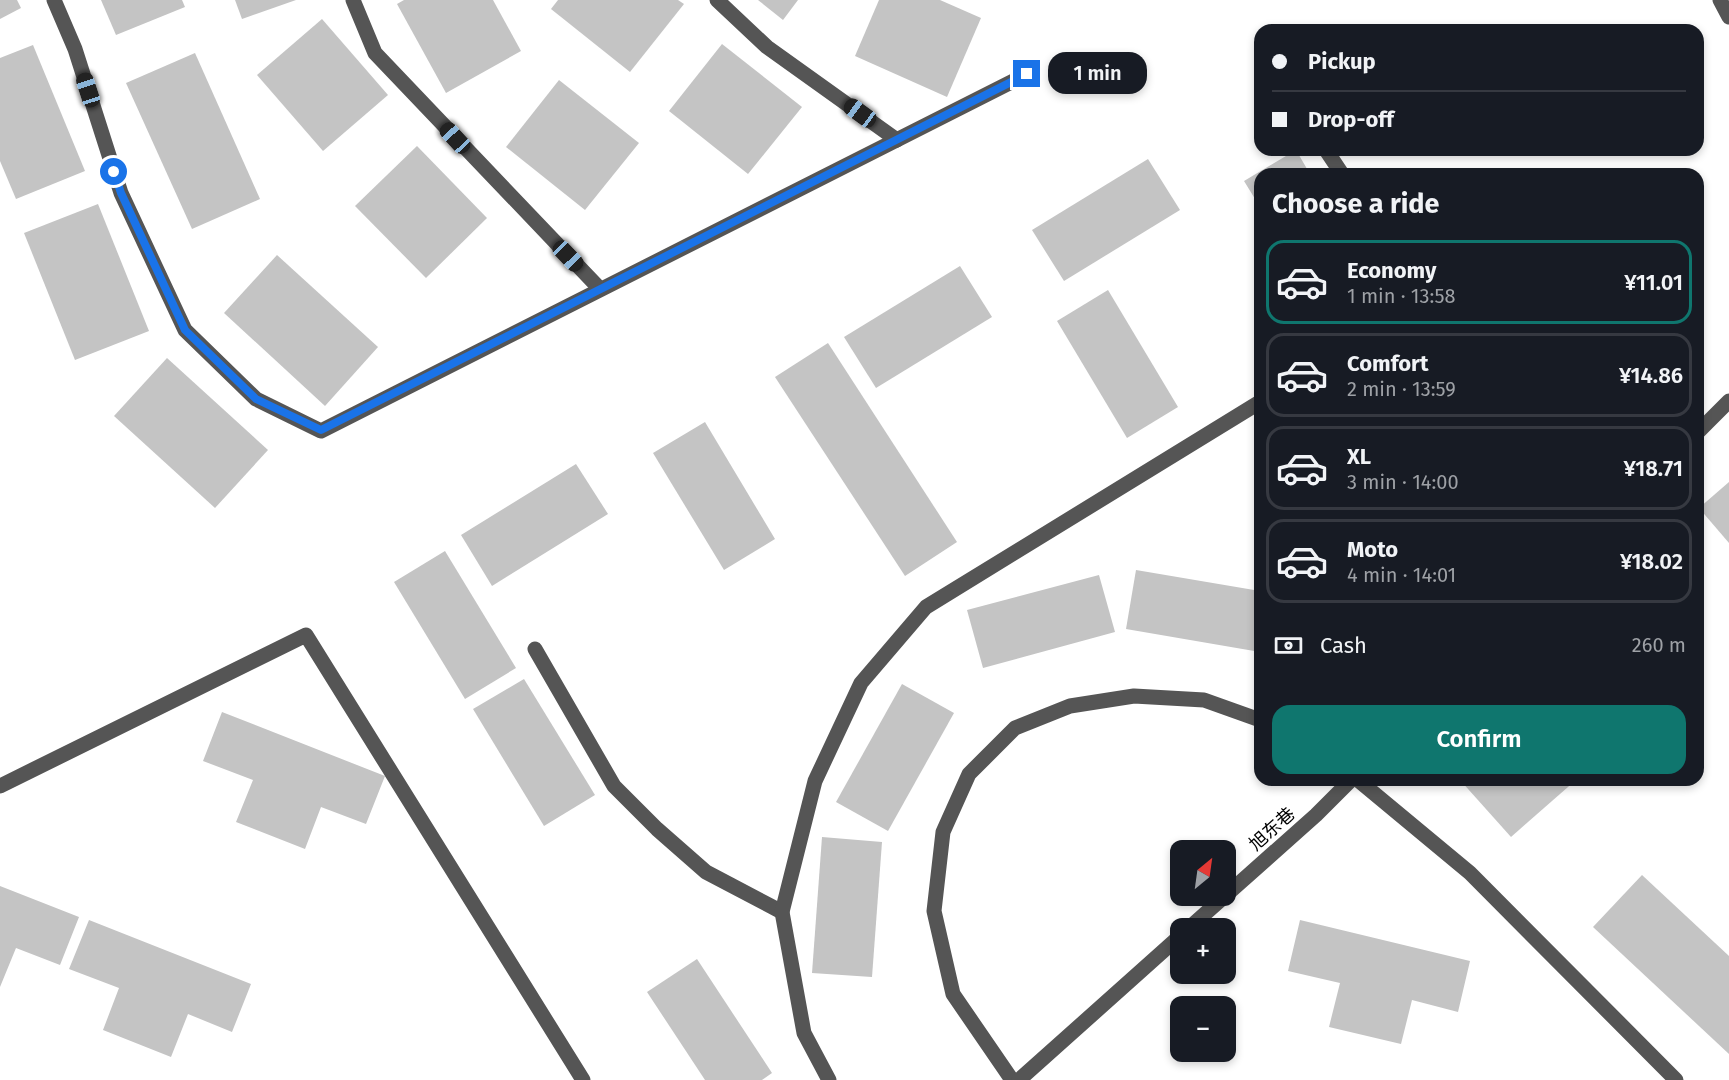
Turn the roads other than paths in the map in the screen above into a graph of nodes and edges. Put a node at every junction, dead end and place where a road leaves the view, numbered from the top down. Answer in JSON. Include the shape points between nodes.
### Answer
{"nodes":[{"id":1,"x":54,"y":0,"type":"edge"},
{"id":2,"x":353,"y":0,"type":"edge"},
{"id":3,"x":717,"y":0,"type":"edge"},
{"id":4,"x":1720,"y":0,"type":"edge"},
{"id":5,"x":1729,"y":17,"type":"edge"},
{"id":6,"x":1027,"y":74,"type":"dead end"},
{"id":7,"x":897,"y":140,"type":"junction"},
{"id":8,"x":600,"y":290,"type":"junction"},
{"id":9,"x":1729,"y":401,"type":"edge"},
{"id":10,"x":1254,"y":406,"type":"edge"},
{"id":11,"x":1704,"y":426,"type":"edge"},
{"id":12,"x":535,"y":649,"type":"dead end"},
{"id":13,"x":1254,"y":718,"type":"edge"},
{"id":14,"x":0,"y":786,"type":"edge"},
{"id":15,"x":1345,"y":786,"type":"edge"},
{"id":16,"x":1365,"y":786,"type":"edge"},
{"id":17,"x":782,"y":912,"type":"junction"},
{"id":18,"x":1200,"y":918,"type":"edge"},
{"id":19,"x":1170,"y":945,"type":"edge"},
{"id":20,"x":583,"y":1080,"type":"edge"},
{"id":21,"x":829,"y":1080,"type":"edge"},
{"id":22,"x":1011,"y":1080,"type":"edge"},
{"id":23,"x":1019,"y":1080,"type":"edge"},
{"id":24,"x":1676,"y":1080,"type":"edge"}],
"edges":[{"from":1,"to":8,"type":"street","via":[[75,49],[121,193],[185,330],[256,399],[321,430]]},
{"from":2,"to":8,"type":"street","via":[[375,53]]},
{"from":3,"to":7,"type":"street","via":[[767,47]]},
{"from":4,"to":5,"type":"street"},
{"from":6,"to":7,"type":"street"},
{"from":7,"to":8,"type":"street"},
{"from":9,"to":11,"type":"street"},
{"from":10,"to":17,"type":"street","via":[[926,607],[861,683],[819,771]]},
{"from":12,"to":17,"type":"street","via":[[614,786],[706,872]]},
{"from":13,"to":22,"type":"street","via":[[1204,700],[1134,696],[1070,706],[1016,728],[969,774],[943,832],[934,911],[953,994]]},
{"from":14,"to":20,"type":"street","via":[[306,635]]},
{"from":15,"to":18,"type":"street","name":"旭东巷"},
{"from":16,"to":24,"type":"street","via":[[1470,873]]},
{"from":17,"to":21,"type":"street","via":[[804,1033]]},
{"from":19,"to":23,"type":"street"}]}
